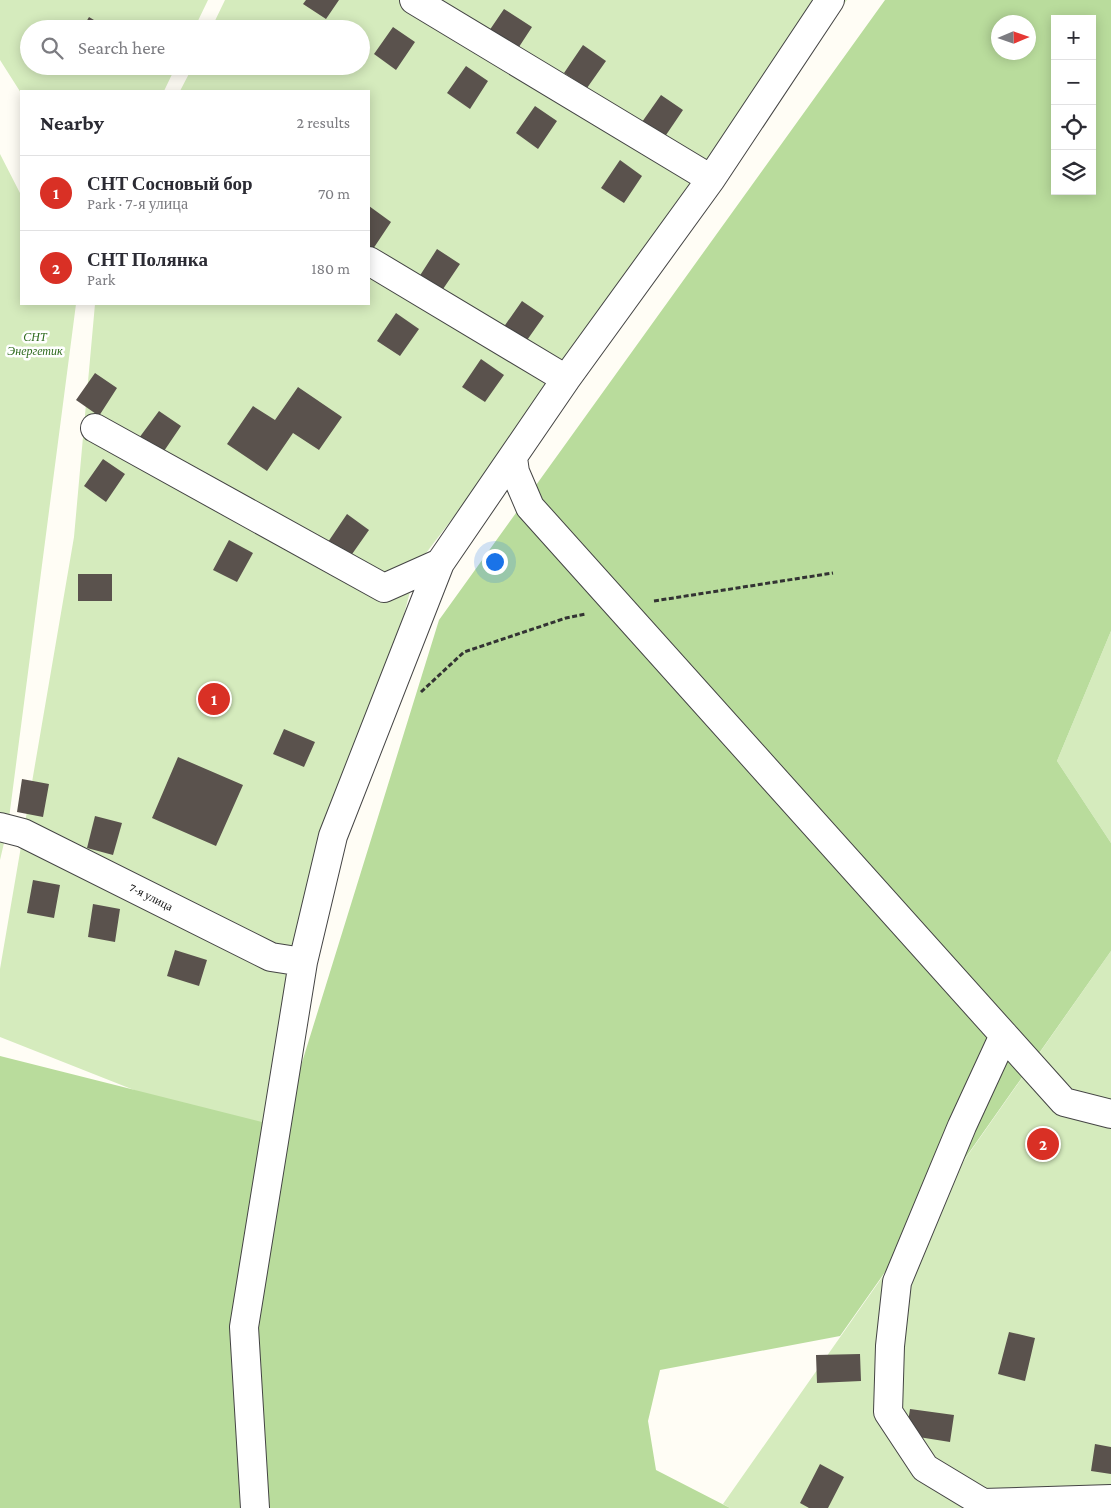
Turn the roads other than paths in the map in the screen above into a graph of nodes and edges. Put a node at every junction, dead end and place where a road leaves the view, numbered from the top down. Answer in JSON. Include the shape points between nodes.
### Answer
{"nodes":[{"id":1,"x":414,"y":0,"type":"edge"},
{"id":2,"x":830,"y":0,"type":"edge"},
{"id":3,"x":711,"y":179,"type":"junction"},
{"id":4,"x":370,"y":262,"type":"edge"},
{"id":5,"x":566,"y":379,"type":"junction"},
{"id":6,"x":95,"y":428,"type":"dead end"},
{"id":7,"x":513,"y":458,"type":"junction"},
{"id":8,"x":440,"y":563,"type":"junction"},
{"id":9,"x":0,"y":827,"type":"edge"},
{"id":10,"x":303,"y":962,"type":"junction"},
{"id":11,"x":1004,"y":1035,"type":"junction"},
{"id":12,"x":1111,"y":1114,"type":"edge"},
{"id":13,"x":1111,"y":1499,"type":"edge"},
{"id":14,"x":255,"y":1508,"type":"edge"}],
"edges":[{"from":1,"to":3,"type":"street"},
{"from":2,"to":3,"type":"street"},
{"from":3,"to":5,"type":"street"},
{"from":4,"to":5,"type":"street"},
{"from":5,"to":7,"type":"street"},
{"from":6,"to":8,"type":"street","via":[[384,588]]},
{"from":7,"to":8,"type":"street"},
{"from":7,"to":11,"type":"street","via":[[515,472],[530,507]]},
{"from":8,"to":10,"type":"street","via":[[333,836]]},
{"from":9,"to":10,"type":"street","name":"7-я улица","via":[[23,833],[271,957]]},
{"from":10,"to":14,"type":"street","via":[[244,1327]]},
{"from":11,"to":12,"type":"street","via":[[1064,1102]]},
{"from":11,"to":13,"type":"street","via":[[897,1282],[890,1346],[888,1412],[925,1468],[983,1503]]}]}
